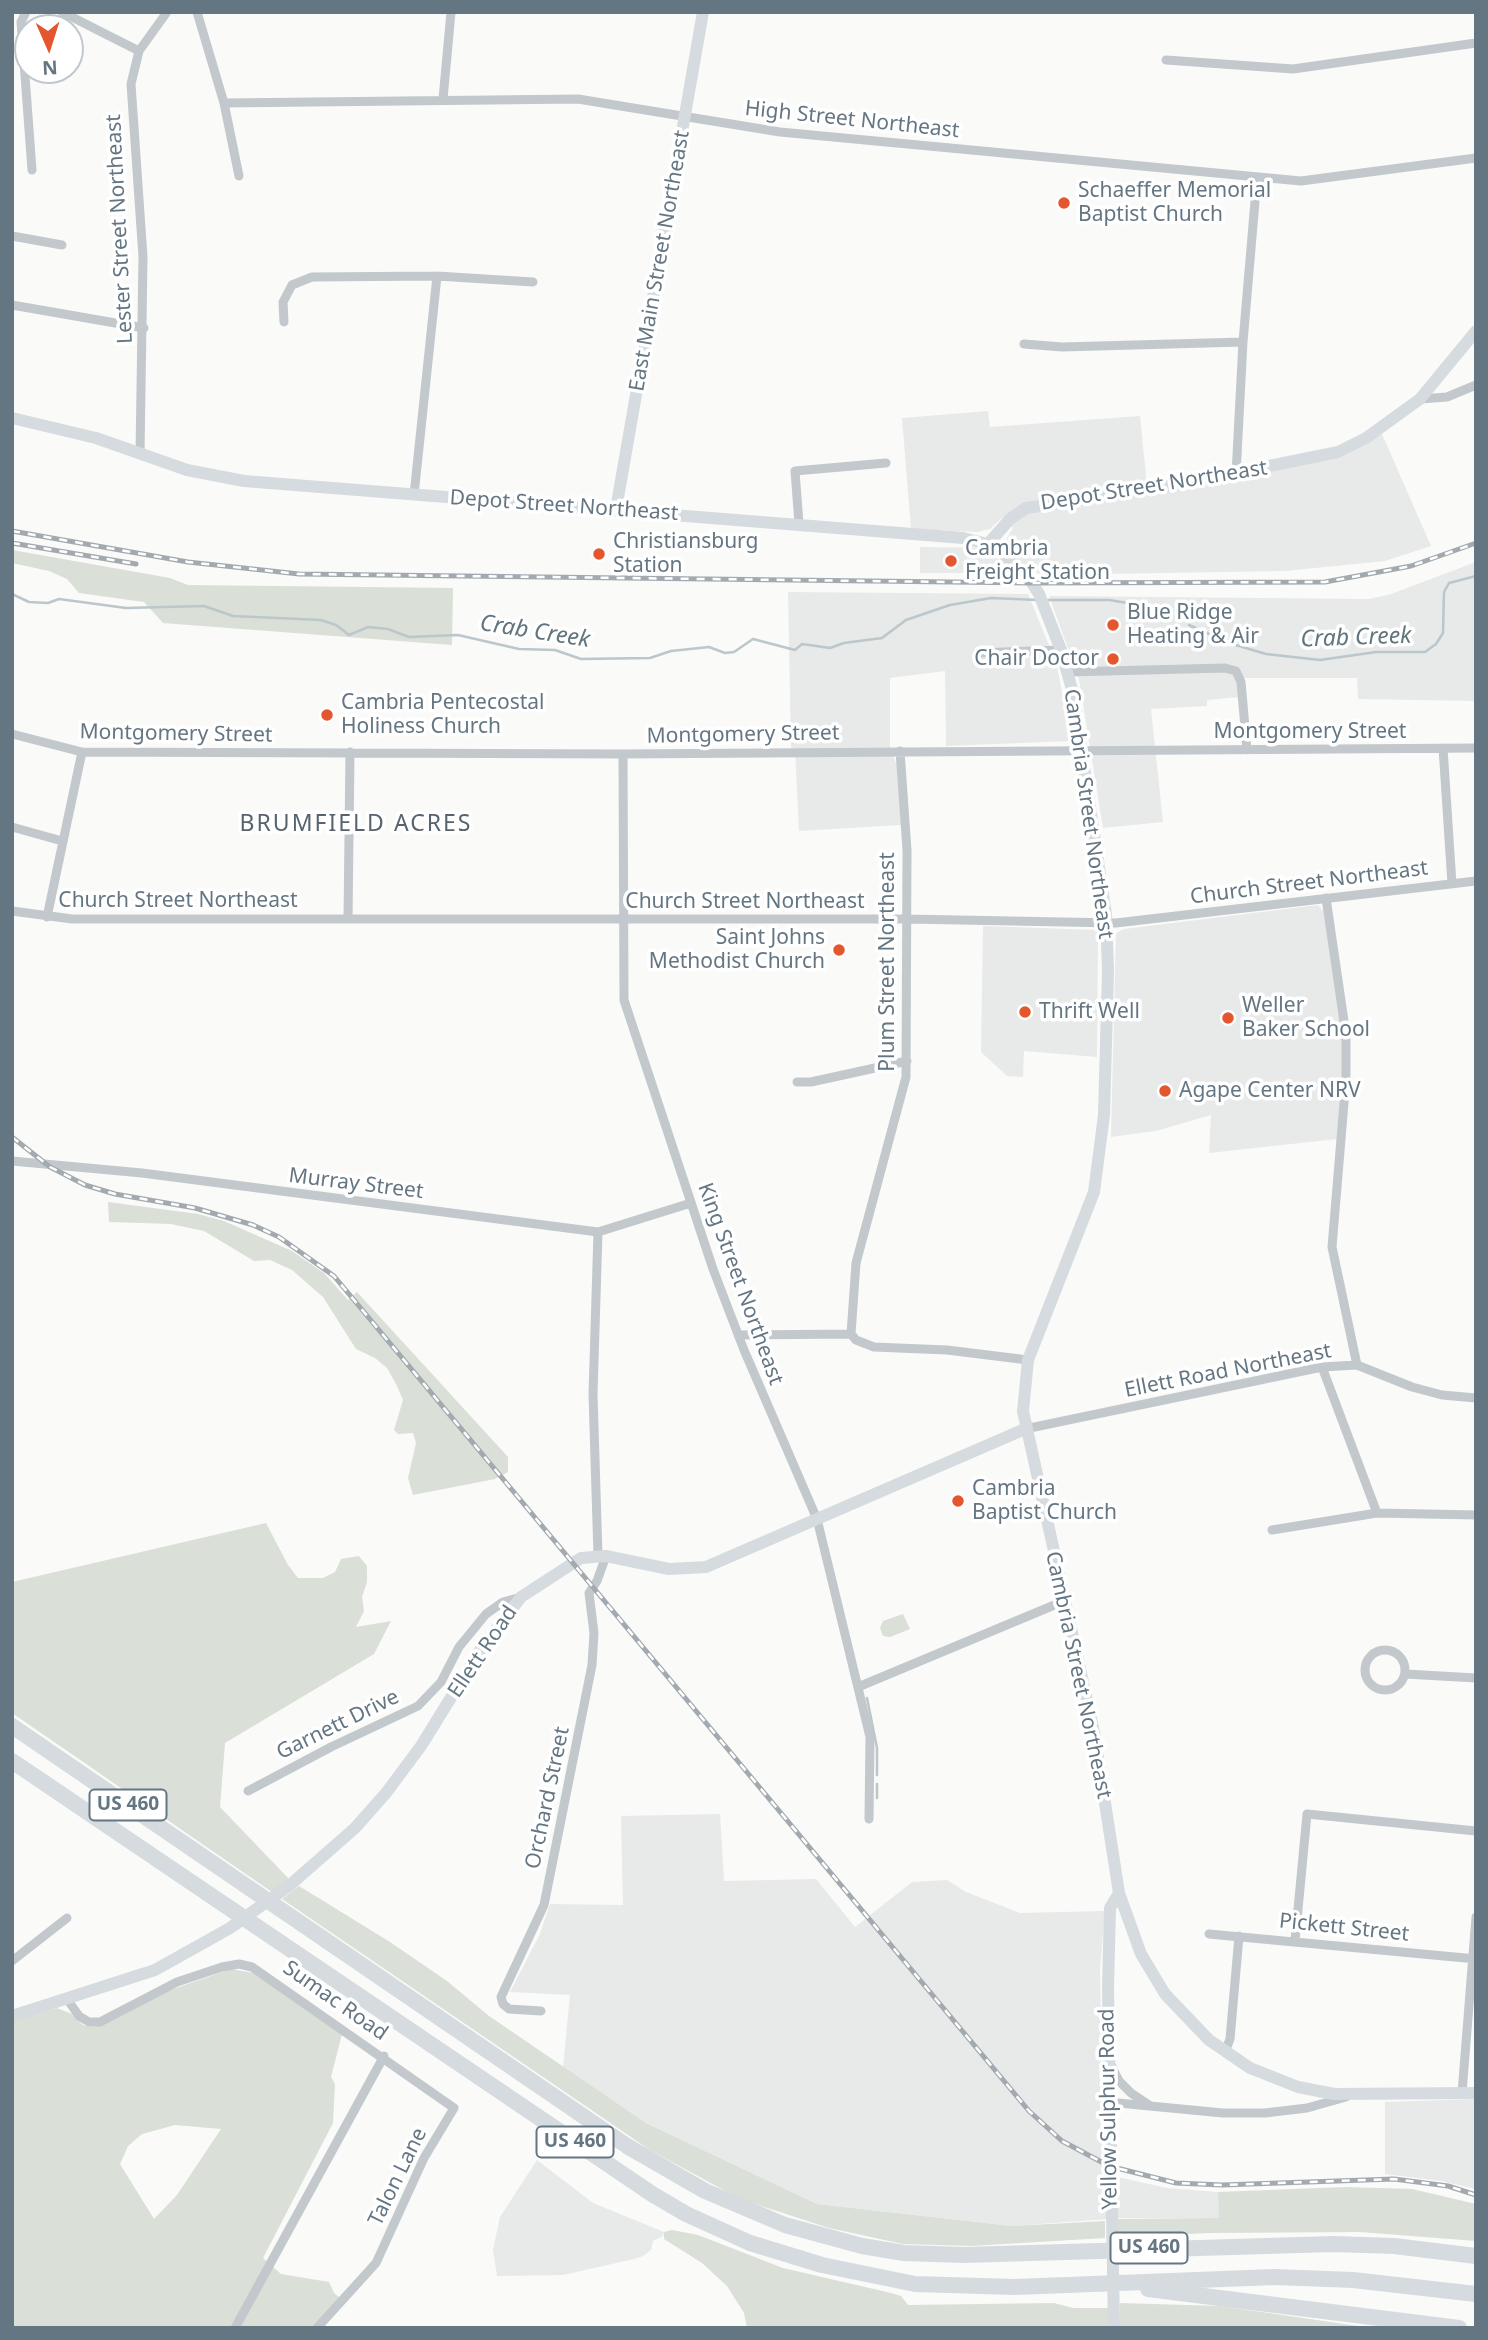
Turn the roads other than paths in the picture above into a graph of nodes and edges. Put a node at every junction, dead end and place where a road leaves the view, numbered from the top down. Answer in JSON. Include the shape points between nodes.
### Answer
{"nodes":[{"id":1,"x":26,"y":12,"type":"edge"},
{"id":2,"x":62,"y":12,"type":"edge"},
{"id":3,"x":167,"y":12,"type":"edge"},
{"id":4,"x":197,"y":12,"type":"edge"},
{"id":5,"x":451,"y":12,"type":"edge"},
{"id":6,"x":703,"y":12,"type":"edge"},
{"id":7,"x":1476,"y":43,"type":"edge"},
{"id":8,"x":139,"y":51,"type":"junction"},
{"id":9,"x":1166,"y":60,"type":"dead end"},
{"id":10,"x":443,"y":99,"type":"junction"},
{"id":11,"x":224,"y":103,"type":"junction"},
{"id":12,"x":685,"y":117,"type":"junction"},
{"id":13,"x":1476,"y":158,"type":"edge"},
{"id":14,"x":32,"y":170,"type":"dead end"},
{"id":15,"x":239,"y":176,"type":"dead end"},
{"id":16,"x":1257,"y":178,"type":"junction"},
{"id":17,"x":12,"y":236,"type":"edge"},
{"id":18,"x":62,"y":245,"type":"dead end"},
{"id":19,"x":437,"y":276,"type":"junction"},
{"id":20,"x":533,"y":282,"type":"dead end"},
{"id":21,"x":12,"y":305,"type":"edge"},
{"id":22,"x":284,"y":322,"type":"dead end"},
{"id":23,"x":144,"y":328,"type":"junction"},
{"id":24,"x":1476,"y":331,"type":"edge"},
{"id":25,"x":1243,"y":342,"type":"junction"},
{"id":26,"x":1024,"y":344,"type":"dead end"},
{"id":27,"x":1476,"y":385,"type":"edge"},
{"id":28,"x":1420,"y":399,"type":"junction"},
{"id":29,"x":12,"y":418,"type":"edge"},
{"id":30,"x":141,"y":454,"type":"junction"},
{"id":31,"x":886,"y":463,"type":"dead end"},
{"id":32,"x":1236,"y":474,"type":"junction"},
{"id":33,"x":414,"y":495,"type":"junction"},
{"id":34,"x":616,"y":509,"type":"junction"},
{"id":35,"x":799,"y":524,"type":"junction"},
{"id":36,"x":988,"y":544,"type":"junction"},
{"id":37,"x":1061,"y":650,"type":"junction"},
{"id":38,"x":977,"y":653,"type":"dead end"},
{"id":39,"x":1067,"y":671,"type":"junction"},
{"id":40,"x":12,"y":734,"type":"edge"},
{"id":41,"x":1443,"y":748,"type":"junction"},
{"id":42,"x":1476,"y":748,"type":"edge"},
{"id":43,"x":1082,"y":750,"type":"junction"},
{"id":44,"x":1247,"y":750,"type":"junction"},
{"id":45,"x":900,"y":751,"type":"junction"},
{"id":46,"x":82,"y":752,"type":"junction"},
{"id":47,"x":350,"y":752,"type":"junction"},
{"id":48,"x":623,"y":754,"type":"junction"},
{"id":49,"x":12,"y":827,"type":"edge"},
{"id":50,"x":62,"y":841,"type":"junction"},
{"id":51,"x":1476,"y":881,"type":"edge"},
{"id":52,"x":1452,"y":884,"type":"junction"},
{"id":53,"x":1326,"y":898,"type":"junction"},
{"id":54,"x":12,"y":911,"type":"edge"},
{"id":55,"x":47,"y":917,"type":"junction"},
{"id":56,"x":348,"y":919,"type":"junction"},
{"id":57,"x":907,"y":919,"type":"junction"},
{"id":58,"x":624,"y":920,"type":"junction"},
{"id":59,"x":1107,"y":923,"type":"junction"},
{"id":60,"x":907,"y":1061,"type":"junction"},
{"id":61,"x":797,"y":1082,"type":"dead end"},
{"id":62,"x":12,"y":1161,"type":"edge"},
{"id":63,"x":691,"y":1203,"type":"junction"},
{"id":64,"x":598,"y":1232,"type":"junction"},
{"id":65,"x":851,"y":1334,"type":"junction"},
{"id":66,"x":738,"y":1335,"type":"junction"},
{"id":67,"x":1028,"y":1360,"type":"junction"},
{"id":68,"x":1357,"y":1365,"type":"junction"},
{"id":69,"x":1322,"y":1367,"type":"junction"},
{"id":70,"x":1476,"y":1398,"type":"edge"},
{"id":71,"x":1026,"y":1429,"type":"junction"},
{"id":72,"x":1377,"y":1513,"type":"junction"},
{"id":73,"x":1476,"y":1515,"type":"edge"},
{"id":74,"x":817,"y":1519,"type":"junction"},
{"id":75,"x":1272,"y":1530,"type":"dead end"},
{"id":76,"x":602,"y":1556,"type":"junction"},
{"id":77,"x":521,"y":1597,"type":"junction"},
{"id":78,"x":1064,"y":1601,"type":"junction"},
{"id":79,"x":1405,"y":1674,"type":"junction"},
{"id":80,"x":1476,"y":1678,"type":"edge"},
{"id":81,"x":858,"y":1687,"type":"junction"},
{"id":82,"x":12,"y":1726,"type":"edge"},
{"id":83,"x":12,"y":1761,"type":"edge"},
{"id":84,"x":248,"y":1791,"type":"dead end"},
{"id":85,"x":869,"y":1819,"type":"dead end"},
{"id":86,"x":1476,"y":1830,"type":"edge"},
{"id":87,"x":1119,"y":1893,"type":"junction"},
{"id":88,"x":67,"y":1917,"type":"dead end"},
{"id":89,"x":1476,"y":1917,"type":"edge"},
{"id":90,"x":1209,"y":1934,"type":"dead end"},
{"id":91,"x":1239,"y":1936,"type":"junction"},
{"id":92,"x":1295,"y":1941,"type":"junction"},
{"id":93,"x":1474,"y":1959,"type":"edge"},
{"id":94,"x":12,"y":1961,"type":"edge"},
{"id":95,"x":67,"y":1999,"type":"junction"},
{"id":96,"x":541,"y":2011,"type":"dead end"},
{"id":97,"x":12,"y":2016,"type":"edge"},
{"id":98,"x":1225,"y":2052,"type":"junction"},
{"id":99,"x":384,"y":2056,"type":"junction"},
{"id":100,"x":1108,"y":2061,"type":"junction"},
{"id":101,"x":1469,"y":2093,"type":"edge"},
{"id":102,"x":1352,"y":2096,"type":"junction"},
{"id":103,"x":1108,"y":2102,"type":"junction"},
{"id":104,"x":1151,"y":2106,"type":"junction"},
{"id":105,"x":1476,"y":2256,"type":"edge"},
{"id":106,"x":1073,"y":2285,"type":"junction"},
{"id":107,"x":1476,"y":2294,"type":"edge"},
{"id":108,"x":234,"y":2328,"type":"edge"},
{"id":109,"x":317,"y":2328,"type":"edge"},
{"id":110,"x":1114,"y":2328,"type":"edge"},
{"id":111,"x":1460,"y":2328,"type":"edge"}],
"edges":[{"from":1,"to":14,"type":"street","via":[[21,22]]},
{"from":2,"to":8,"type":"street"},
{"from":3,"to":8,"type":"street","name":"Lester Street Northeast"},
{"from":4,"to":11,"type":"street"},
{"from":5,"to":10,"type":"street"},
{"from":6,"to":12,"type":"main road","name":"East Main Street Northeast"},
{"from":7,"to":9,"type":"street","via":[[1293,69]]},
{"from":8,"to":23,"type":"street","name":"Lester Street Northeast","via":[[131,84]]},
{"from":10,"to":11,"type":"street","name":"High Street Northeast"},
{"from":10,"to":12,"type":"street","name":"High Street Northeast","via":[[578,99]]},
{"from":11,"to":15,"type":"street"},
{"from":12,"to":16,"type":"street","name":"High Street Northeast","via":[[780,132]]},
{"from":12,"to":34,"type":"main road","name":"East Main Street Northeast"},
{"from":13,"to":16,"type":"street","name":"High Street Northeast","via":[[1345,177]]},
{"from":16,"to":25,"type":"street"},
{"from":17,"to":18,"type":"street"},
{"from":19,"to":20,"type":"street"},
{"from":19,"to":22,"type":"street","via":[[312,277],[292,285],[283,302]]},
{"from":19,"to":33,"type":"street"},
{"from":21,"to":23,"type":"street"},
{"from":23,"to":30,"type":"street","name":"Lester Street Northeast"},
{"from":24,"to":28,"type":"main road","name":"Depot Street Northeast"},
{"from":25,"to":26,"type":"street"},
{"from":25,"to":32,"type":"street"},
{"from":27,"to":28,"type":"street","via":[[1447,397]]},
{"from":28,"to":32,"type":"main road","name":"Depot Street Northeast","via":[[1338,452]]},
{"from":29,"to":30,"type":"main road","name":"Depot Street Northeast"},
{"from":30,"to":33,"type":"main road","name":"Depot Street Northeast","via":[[187,470],[244,481]]},
{"from":31,"to":35,"type":"street","via":[[795,471]]},
{"from":32,"to":36,"type":"main road","name":"Depot Street Northeast","via":[[1026,508]]},
{"from":33,"to":34,"type":"main road","name":"Depot Street Northeast"},
{"from":34,"to":35,"type":"main road","name":"Depot Street Northeast"},
{"from":35,"to":36,"type":"main road","name":"Depot Street Northeast"},
{"from":36,"to":37,"type":"main road","name":"Cambria Street Northeast","via":[[1024,573],[1041,600]]},
{"from":37,"to":38,"type":"street"},
{"from":37,"to":39,"type":"main road","name":"Cambria Street Northeast"},
{"from":39,"to":43,"type":"main road","name":"Cambria Street Northeast"},
{"from":39,"to":44,"type":"street","via":[[1237,671]]},
{"from":40,"to":46,"type":"street","name":"Montgomery Street"},
{"from":41,"to":42,"type":"street","name":"Montgomery Street"},
{"from":41,"to":44,"type":"street","name":"Montgomery Street"},
{"from":41,"to":52,"type":"street"},
{"from":43,"to":44,"type":"street","name":"Montgomery Street"},
{"from":43,"to":45,"type":"street","name":"Montgomery Street"},
{"from":43,"to":59,"type":"main road","name":"Cambria Street Northeast"},
{"from":45,"to":48,"type":"street","name":"Montgomery Street"},
{"from":45,"to":57,"type":"street","name":"Plum Street Northeast"},
{"from":46,"to":47,"type":"street","name":"Montgomery Street"},
{"from":46,"to":50,"type":"street"},
{"from":47,"to":48,"type":"street","name":"Montgomery Street"},
{"from":47,"to":56,"type":"street"},
{"from":48,"to":58,"type":"street","name":"King Street Northeast"},
{"from":49,"to":50,"type":"street"},
{"from":50,"to":55,"type":"street"},
{"from":51,"to":52,"type":"street","name":"Church Street Northeast"},
{"from":52,"to":53,"type":"street","name":"Church Street Northeast"},
{"from":53,"to":59,"type":"street","name":"Church Street Northeast"},
{"from":53,"to":68,"type":"street","via":[[1346,1035],[1332,1247]]},
{"from":54,"to":55,"type":"street","name":"Church Street Northeast"},
{"from":55,"to":56,"type":"street","name":"Church Street Northeast"},
{"from":56,"to":58,"type":"street","name":"Church Street Northeast"},
{"from":57,"to":58,"type":"street","name":"Church Street Northeast"},
{"from":57,"to":59,"type":"street","name":"Church Street Northeast"},
{"from":57,"to":60,"type":"street","name":"Plum Street Northeast"},
{"from":58,"to":63,"type":"street","name":"King Street Northeast","via":[[627,1012]]},
{"from":59,"to":67,"type":"main road","name":"Cambria Street Northeast","via":[[1105,1096],[1096,1185]]},
{"from":60,"to":61,"type":"street"},
{"from":60,"to":65,"type":"street","name":"Plum Street Northeast","via":[[856,1262]]},
{"from":62,"to":64,"type":"street","name":"Murray Street","via":[[142,1173]]},
{"from":63,"to":64,"type":"street","name":"Murray Street"},
{"from":63,"to":66,"type":"street","name":"King Street Northeast"},
{"from":64,"to":76,"type":"street","name":"Orchard Street","via":[[593,1380]]},
{"from":65,"to":66,"type":"street"},
{"from":65,"to":67,"type":"street","via":[[874,1347]]},
{"from":66,"to":74,"type":"street","name":"King Street Northeast"},
{"from":67,"to":71,"type":"main road","name":"Cambria Street Northeast","via":[[1023,1394]]},
{"from":68,"to":69,"type":"street","name":"Ellett Road Northeast"},
{"from":68,"to":70,"type":"street","name":"Ellett Road Northeast","via":[[1412,1387]]},
{"from":69,"to":71,"type":"street","name":"Ellett Road Northeast"},
{"from":69,"to":72,"type":"street"},
{"from":71,"to":74,"type":"main road","name":"Ellett Road"},
{"from":71,"to":78,"type":"main road","name":"Cambria Street Northeast"},
{"from":72,"to":73,"type":"street"},
{"from":72,"to":75,"type":"street"},
{"from":74,"to":76,"type":"main road","name":"Ellett Road","via":[[706,1567],[688,1570]]},
{"from":74,"to":81,"type":"street","name":"King Street Northeast"},
{"from":76,"to":77,"type":"main road","name":"Ellett Road","via":[[581,1558]]},
{"from":76,"to":96,"type":"street","name":"Orchard Street","via":[[597,1581],[589,1593],[592,1665],[544,1905],[501,1997],[509,2009]]},
{"from":77,"to":84,"type":"street","name":"Garnett Drive","via":[[486,1614],[459,1647],[441,1682],[418,1706]]},
{"from":77,"to":95,"type":"main road","name":"Ellett Road","via":[[386,1793],[325,1856],[198,1948],[140,1977]]},
{"from":78,"to":81,"type":"street"},
{"from":78,"to":87,"type":"main road","name":"Cambria Street Northeast","via":[[1098,1752]]},
{"from":79,"to":79,"type":"street","via":[[1400,1656],[1384,1650],[1370,1656],[1364,1671],[1379,1690],[1397,1687]]},
{"from":79,"to":80,"type":"street"},
{"from":81,"to":85,"type":"street","name":"King Street Northeast","via":[[872,1757]]},
{"from":82,"to":105,"type":"highway","number":"US 460","via":[[627,2146],[705,2191],[785,2225],[862,2246],[916,2253],[1333,2244]]},
{"from":83,"to":106,"type":"highway","number":"US 460","via":[[652,2194],[716,2229],[787,2256],[915,2284]]},
{"from":86,"to":92,"type":"street","via":[[1307,1814]]},
{"from":87,"to":98,"type":"main road","name":"Cambria Street Northeast","via":[[1141,1954],[1165,1994]]},
{"from":87,"to":100,"type":"main road","name":"Yellow Sulphur Road","via":[[1110,1908]]},
{"from":88,"to":94,"type":"street"},
{"from":89,"to":93,"type":"street"},
{"from":90,"to":91,"type":"street","name":"Pickett Street"},
{"from":91,"to":92,"type":"street","name":"Pickett Street"},
{"from":91,"to":98,"type":"street"},
{"from":92,"to":93,"type":"street","name":"Pickett Street"},
{"from":93,"to":101,"type":"street"},
{"from":95,"to":97,"type":"main road","name":"Ellett Road"},
{"from":95,"to":99,"type":"street","name":"Sumac Road","via":[[79,2016],[100,2022],[177,1982],[239,1964],[265,1973]]},
{"from":98,"to":102,"type":"main road","name":"Cambria Street Northeast","via":[[1280,2081]]},
{"from":99,"to":108,"type":"street","name":"Sumac Road"},
{"from":99,"to":109,"type":"street","name":"Talon Lane","via":[[454,2108],[424,2158],[376,2263]]},
{"from":100,"to":103,"type":"main road","name":"Yellow Sulphur Road"},
{"from":100,"to":104,"type":"street","via":[[1131,2094]]},
{"from":101,"to":102,"type":"main road","name":"Cambria Street Northeast"},
{"from":102,"to":104,"type":"street","via":[[1265,2113]]},
{"from":103,"to":104,"type":"street"},
{"from":103,"to":110,"type":"main road","name":"Yellow Sulphur Road"},
{"from":106,"to":107,"type":"highway","number":"US 460","via":[[1275,2277],[1353,2280]]},
{"from":106,"to":111,"type":"highway","via":[[1159,2289]]}]}
